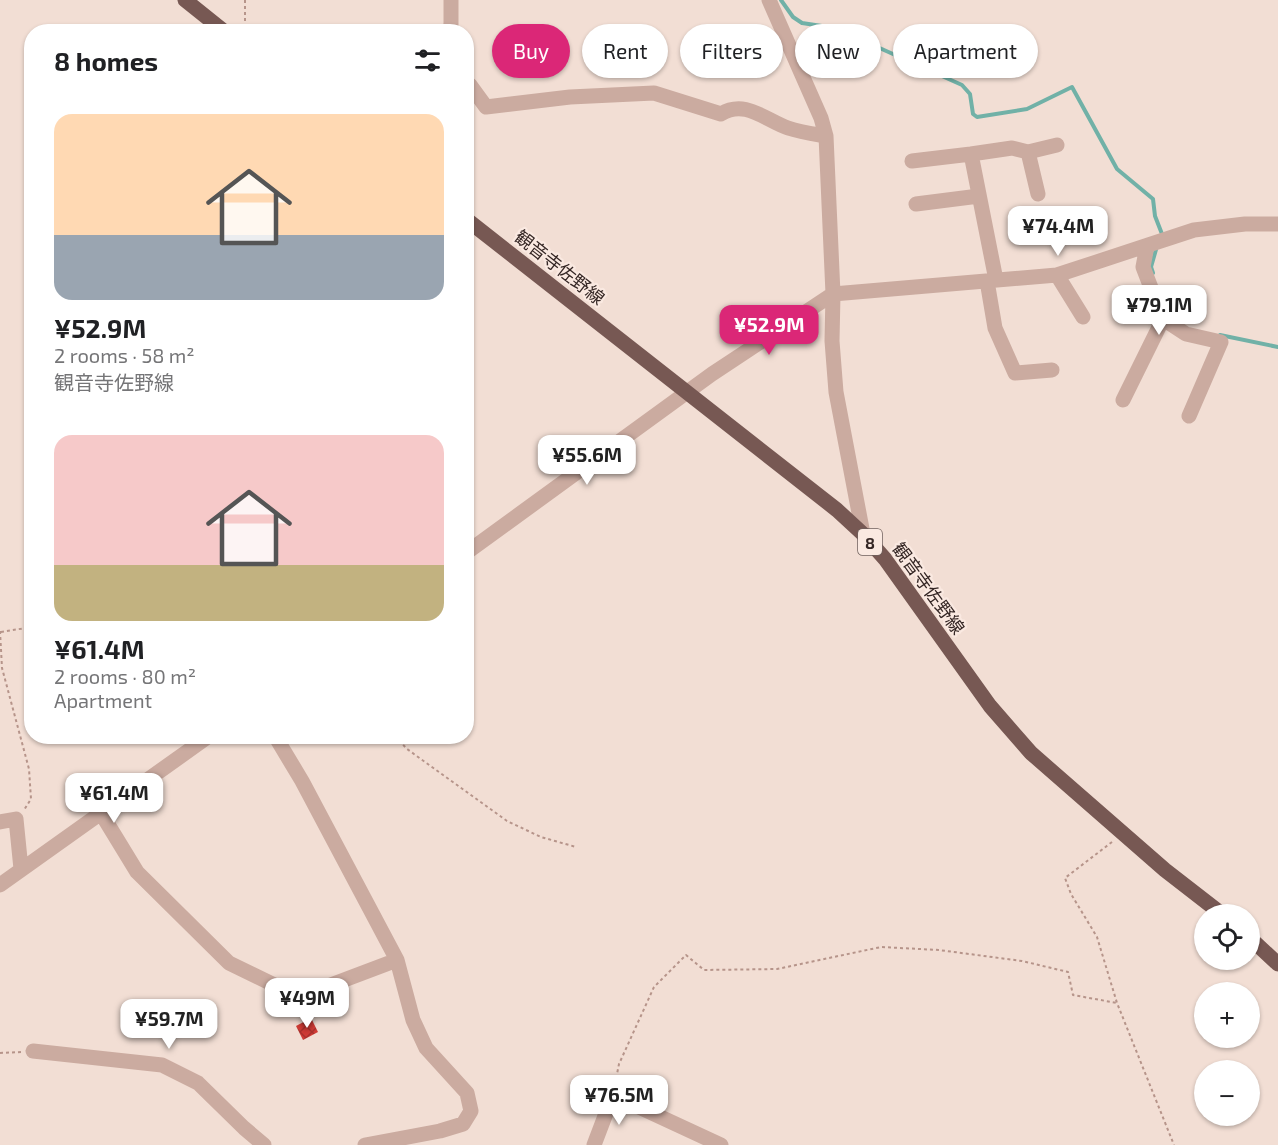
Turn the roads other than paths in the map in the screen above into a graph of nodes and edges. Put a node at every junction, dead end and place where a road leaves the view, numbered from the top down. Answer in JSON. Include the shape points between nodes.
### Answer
{"nodes":[{"id":1,"x":185,"y":0,"type":"edge"},
{"id":2,"x":450,"y":0,"type":"edge"},
{"id":3,"x":769,"y":0,"type":"edge"},
{"id":4,"x":215,"y":24,"type":"edge"},
{"id":5,"x":451,"y":24,"type":"edge"},
{"id":6,"x":474,"y":90,"type":"edge"},
{"id":7,"x":826,"y":136,"type":"junction"},
{"id":8,"x":1057,"y":145,"type":"dead end"},
{"id":9,"x":1028,"y":152,"type":"junction"},
{"id":10,"x":971,"y":154,"type":"junction"},
{"id":11,"x":912,"y":161,"type":"dead end"},
{"id":12,"x":1038,"y":194,"type":"dead end"},
{"id":13,"x":980,"y":196,"type":"junction"},
{"id":14,"x":916,"y":204,"type":"dead end"},
{"id":15,"x":1278,"y":224,"type":"edge"},
{"id":16,"x":474,"y":225,"type":"edge"},
{"id":17,"x":1147,"y":246,"type":"junction"},
{"id":18,"x":1057,"y":274,"type":"junction"},
{"id":19,"x":991,"y":280,"type":"junction"},
{"id":20,"x":833,"y":294,"type":"junction"},
{"id":21,"x":1083,"y":317,"type":"dead end"},
{"id":22,"x":1163,"y":320,"type":"junction"},
{"id":23,"x":1052,"y":370,"type":"dead end"},
{"id":24,"x":688,"y":393,"type":"junction"},
{"id":25,"x":1123,"y":400,"type":"dead end"},
{"id":26,"x":1189,"y":416,"type":"dead end"},
{"id":27,"x":863,"y":534,"type":"junction"},
{"id":28,"x":474,"y":547,"type":"edge"},
{"id":29,"x":198,"y":744,"type":"edge"},
{"id":30,"x":280,"y":744,"type":"edge"},
{"id":31,"x":101,"y":813,"type":"junction"},
{"id":32,"x":0,"y":822,"type":"edge"},
{"id":33,"x":21,"y":869,"type":"junction"},
{"id":34,"x":0,"y":885,"type":"edge"},
{"id":35,"x":1210,"y":904,"type":"edge"},
{"id":36,"x":1260,"y":947,"type":"edge"},
{"id":37,"x":397,"y":960,"type":"junction"},
{"id":38,"x":1278,"y":964,"type":"edge"},
{"id":39,"x":33,"y":1051,"type":"road end"},
{"id":40,"x":264,"y":1145,"type":"edge"},
{"id":41,"x":365,"y":1145,"type":"edge"},
{"id":42,"x":594,"y":1145,"type":"edge"},
{"id":43,"x":721,"y":1145,"type":"edge"}],
"edges":[{"from":1,"to":4,"type":"main road"},
{"from":2,"to":5,"type":"street"},
{"from":3,"to":7,"type":"street"},
{"from":6,"to":7,"type":"street","via":[[486,107],[654,93],[721,114],[730,108],[747,108],[789,128]]},
{"from":7,"to":20,"type":"street"},
{"from":8,"to":9,"type":"street"},
{"from":9,"to":10,"type":"street","via":[[1012,148]]},
{"from":9,"to":12,"type":"street"},
{"from":10,"to":11,"type":"street"},
{"from":10,"to":13,"type":"street"},
{"from":13,"to":14,"type":"street"},
{"from":13,"to":19,"type":"street"},
{"from":15,"to":17,"type":"street","via":[[1194,230]]},
{"from":16,"to":24,"type":"main road","name":"観音寺佐野線","number":"8"},
{"from":17,"to":18,"type":"street"},
{"from":17,"to":22,"type":"street","via":[[1143,267]]},
{"from":18,"to":19,"type":"street"},
{"from":18,"to":21,"type":"street"},
{"from":19,"to":20,"type":"street"},
{"from":19,"to":23,"type":"street","via":[[995,328],[1015,373]]},
{"from":20,"to":24,"type":"street"},
{"from":20,"to":27,"type":"street","via":[[836,392]]},
{"from":22,"to":25,"type":"street"},
{"from":22,"to":26,"type":"street","via":[[1186,334],[1221,342]]},
{"from":24,"to":27,"type":"main road","name":"観音寺佐野線","number":"8"},
{"from":24,"to":28,"type":"street"},
{"from":27,"to":35,"type":"main road","name":"観音寺佐野線","number":"8","via":[[1011,732],[1059,779]]},
{"from":29,"to":31,"type":"street"},
{"from":30,"to":37,"type":"street"},
{"from":31,"to":33,"type":"street"},
{"from":31,"to":37,"type":"street","via":[[137,872],[229,963],[299,997]]},
{"from":32,"to":33,"type":"street","via":[[16,819]]},
{"from":33,"to":34,"type":"street"},
{"from":36,"to":38,"type":"main road"},
{"from":37,"to":41,"type":"street","via":[[413,1020],[426,1048],[467,1093],[471,1111],[463,1124]]},
{"from":39,"to":40,"type":"street","via":[[162,1065],[198,1083]]},
{"from":42,"to":43,"type":"street","via":[[613,1095]]}]}
